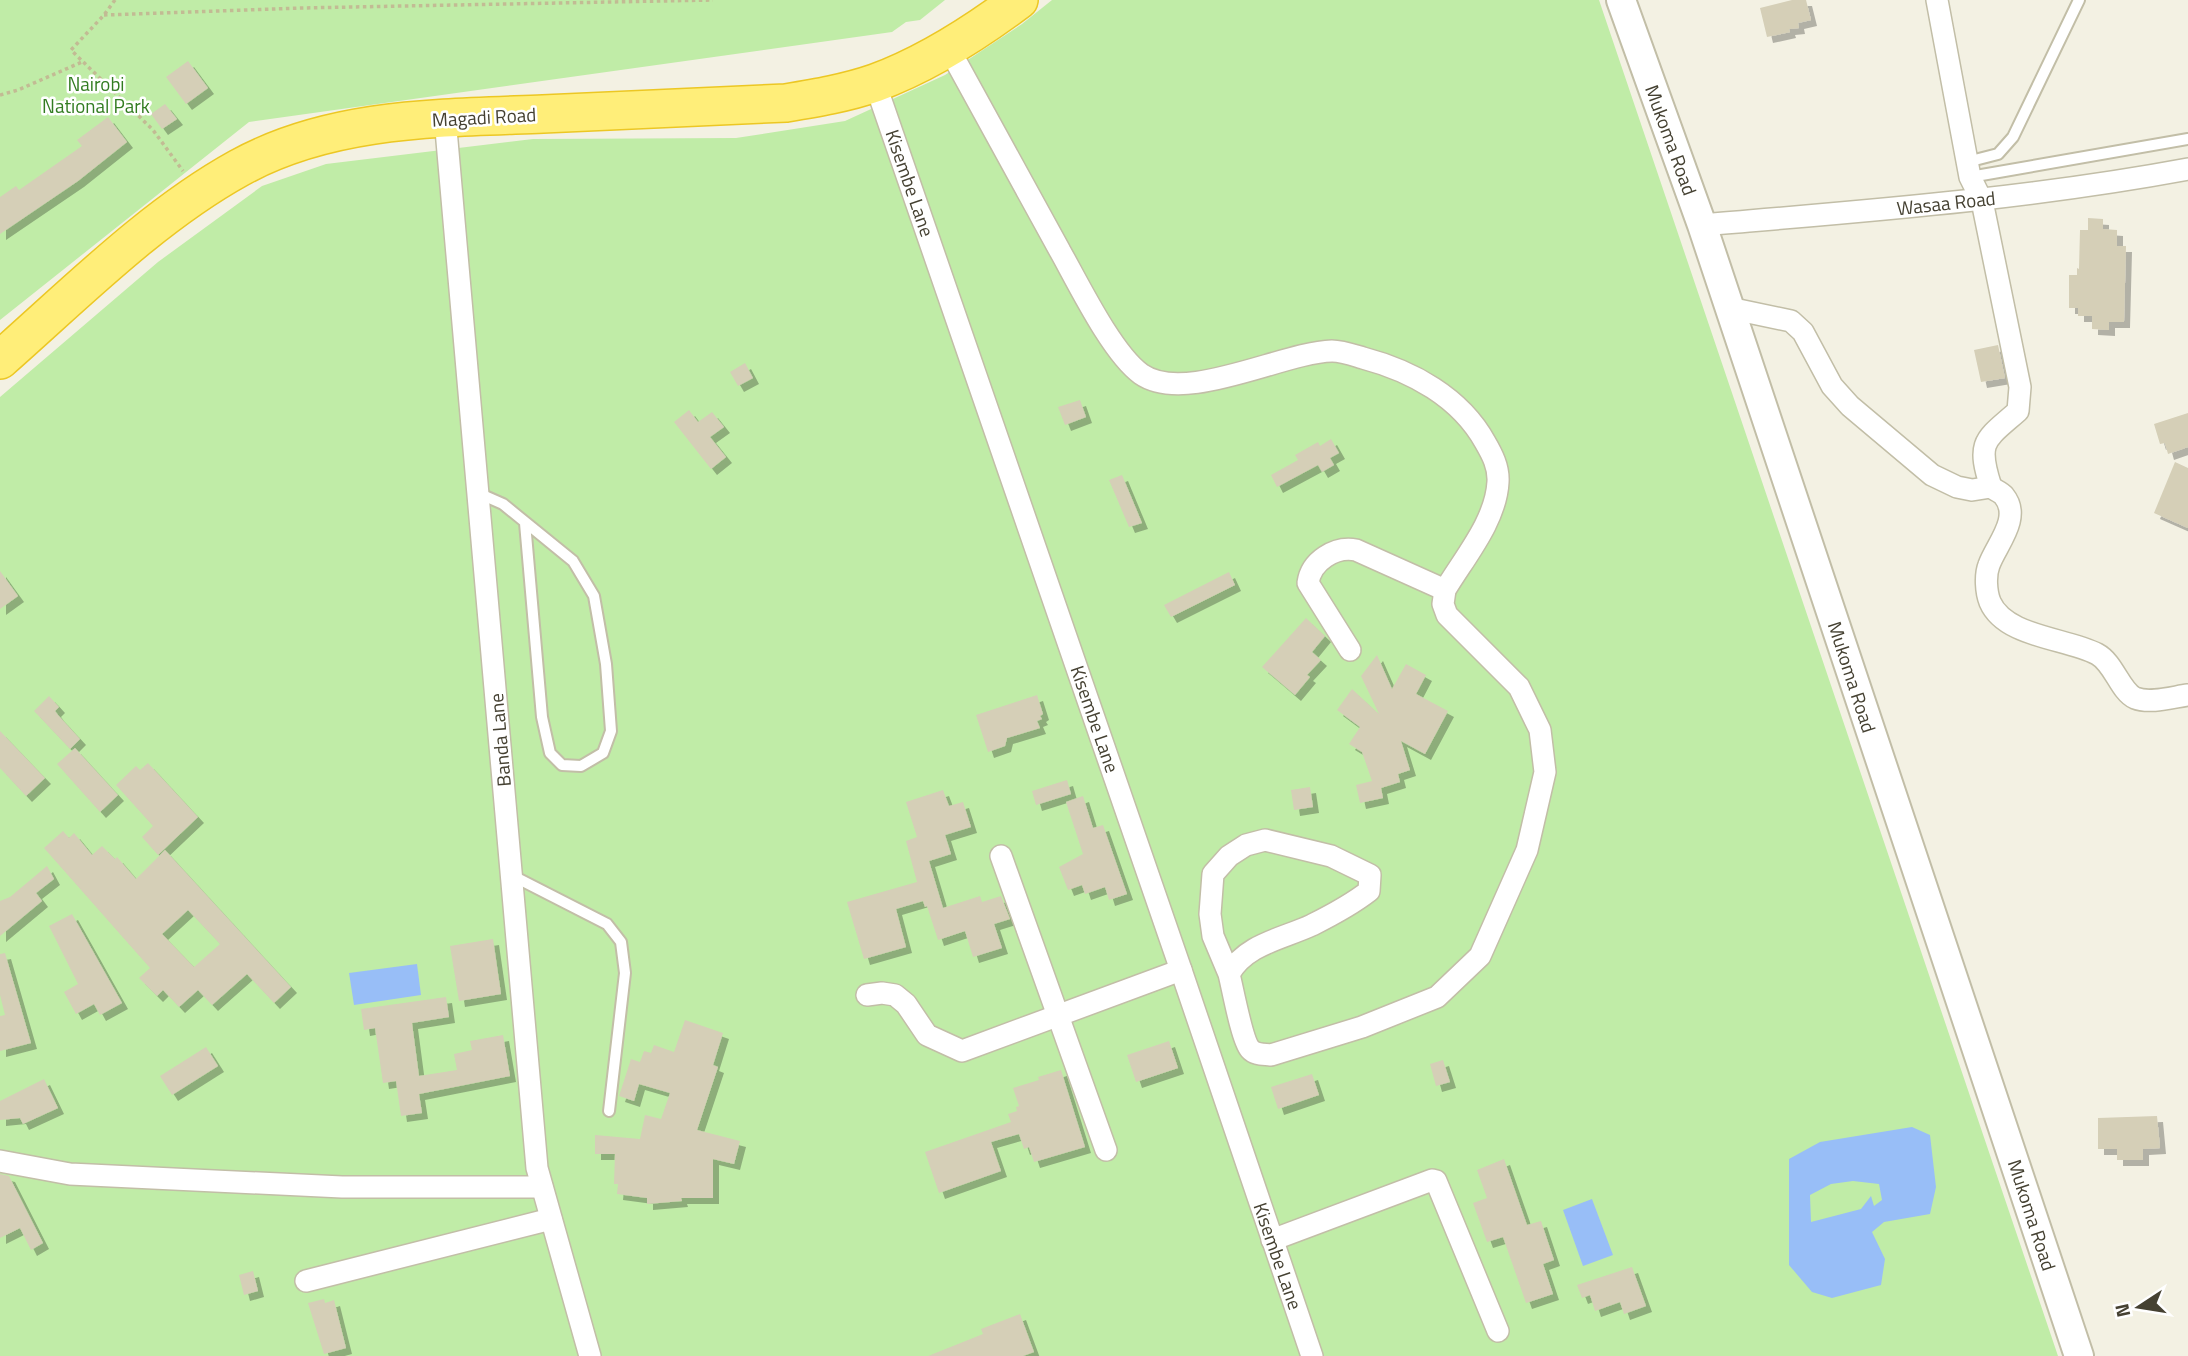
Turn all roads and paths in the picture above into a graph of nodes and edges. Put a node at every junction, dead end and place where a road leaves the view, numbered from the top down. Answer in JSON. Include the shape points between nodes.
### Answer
{"nodes":[{"id":1,"x":115,"y":0,"type":"edge"},
{"id":2,"x":713,"y":0,"type":"edge"},
{"id":3,"x":1019,"y":0,"type":"edge"},
{"id":4,"x":1621,"y":0,"type":"edge"},
{"id":5,"x":1937,"y":0,"type":"edge"},
{"id":6,"x":2079,"y":0,"type":"edge"},
{"id":7,"x":104,"y":15,"type":"junction"},
{"id":8,"x":948,"y":47,"type":"junction"},
{"id":9,"x":83,"y":62,"type":"junction"},
{"id":10,"x":875,"y":82,"type":"junction"},
{"id":11,"x":0,"y":95,"type":"edge"},
{"id":12,"x":445,"y":118,"type":"junction"},
{"id":13,"x":2188,"y":139,"type":"edge"},
{"id":14,"x":2188,"y":169,"type":"edge"},
{"id":15,"x":1968,"y":170,"type":"junction"},
{"id":16,"x":196,"y":193,"type":"junction"},
{"id":17,"x":1982,"y":201,"type":"junction"},
{"id":18,"x":1702,"y":225,"type":"junction"},
{"id":19,"x":1729,"y":307,"type":"junction"},
{"id":20,"x":0,"y":359,"type":"edge"},
{"id":21,"x":1991,"y":487,"type":"junction"},
{"id":22,"x":478,"y":493,"type":"junction"},
{"id":23,"x":525,"y":523,"type":"junction"},
{"id":24,"x":1444,"y":590,"type":"junction"},
{"id":25,"x":1350,"y":650,"type":"dead end"},
{"id":26,"x":2188,"y":695,"type":"edge"},
{"id":27,"x":1002,"y":856,"type":"dead end"},
{"id":28,"x":511,"y":874,"type":"junction"},
{"id":29,"x":1181,"y":970,"type":"junction"},
{"id":30,"x":1229,"y":974,"type":"junction"},
{"id":31,"x":867,"y":995,"type":"dead end"},
{"id":32,"x":1058,"y":1017,"type":"junction"},
{"id":33,"x":609,"y":1111,"type":"dead end"},
{"id":34,"x":1107,"y":1150,"type":"dead end"},
{"id":35,"x":0,"y":1161,"type":"edge"},
{"id":36,"x":542,"y":1187,"type":"junction"},
{"id":37,"x":551,"y":1219,"type":"junction"},
{"id":38,"x":1272,"y":1240,"type":"junction"},
{"id":39,"x":306,"y":1281,"type":"dead end"},
{"id":40,"x":1498,"y":1331,"type":"dead end"},
{"id":41,"x":590,"y":1356,"type":"edge"},
{"id":42,"x":1311,"y":1356,"type":"edge"},
{"id":43,"x":2079,"y":1356,"type":"edge"}],
"edges":[{"from":1,"to":7,"type":"path"},
{"from":2,"to":7,"type":"path"},
{"from":3,"to":8,"type":"highway","name":"Magadi Road"},
{"from":4,"to":18,"type":"street","name":"Mukoma Road"},
{"from":5,"to":15,"type":"street"},
{"from":6,"to":15,"type":"lane","via":[[2013,137],[1998,153]]},
{"from":7,"to":9,"type":"path","via":[[71,50]]},
{"from":8,"to":10,"type":"highway","name":"Magadi Road"},
{"from":8,"to":24,"type":"street","via":[[1081,289],[1124,359],[1144,376],[1169,383],[1196,382],[1336,351],[1386,364],[1448,396],[1474,421],[1494,458],[1498,481],[1492,509]]},
{"from":9,"to":11,"type":"path"},
{"from":9,"to":16,"type":"path","via":[[153,130]]},
{"from":10,"to":12,"type":"highway","name":"Magadi Road","via":[[786,103]]},
{"from":10,"to":29,"type":"street","name":"Kisembe Lane"},
{"from":12,"to":16,"type":"highway","name":"Magadi Road","via":[[361,126],[306,139],[241,167]]},
{"from":12,"to":22,"type":"street","name":"Banda Lane"},
{"from":13,"to":15,"type":"lane"},
{"from":14,"to":17,"type":"street","name":"Wasaa Road"},
{"from":15,"to":17,"type":"street"},
{"from":16,"to":20,"type":"highway","name":"Magadi Road"},
{"from":17,"to":18,"type":"street","name":"Wasaa Road"},
{"from":17,"to":21,"type":"street","via":[[2020,387],[2018,411],[1983,448]]},
{"from":18,"to":19,"type":"street","name":"Mukoma Road"},
{"from":19,"to":21,"type":"street","via":[[1791,321],[1803,332],[1832,386],[1850,406],[1932,475],[1972,490]]},
{"from":19,"to":43,"type":"street","name":"Mukoma Road"},
{"from":21,"to":26,"type":"street","via":[[2004,495],[2008,508],[2009,525],[1987,567],[1986,584],[1990,602],[2003,620],[2100,656],[2133,697],[2144,701]]},
{"from":22,"to":23,"type":"lane","via":[[503,504]]},
{"from":22,"to":28,"type":"street","name":"Banda Lane"},
{"from":23,"to":23,"type":"lane","via":[[542,717],[550,753],[562,765],[581,766],[603,753],[611,731],[594,596],[573,561]]},
{"from":24,"to":25,"type":"street","via":[[1356,550],[1333,551],[1310,573],[1308,583]]},
{"from":24,"to":30,"type":"street","via":[[1447,615],[1519,687],[1540,730],[1545,772],[1527,850],[1480,956],[1437,997],[1362,1027],[1271,1055],[1251,1050],[1243,1036]]},
{"from":27,"to":32,"type":"street"},
{"from":28,"to":33,"type":"lane","via":[[607,924],[621,942],[625,973]]},
{"from":28,"to":36,"type":"street","name":"Banda Lane"},
{"from":29,"to":32,"type":"street"},
{"from":29,"to":38,"type":"street","name":"Kisembe Lane"},
{"from":30,"to":30,"type":"street","via":[[1236,961],[1258,947],[1352,904],[1369,891],[1370,875],[1331,856],[1265,840],[1229,856],[1213,874],[1210,914],[1213,936]]},
{"from":31,"to":32,"type":"street","via":[[895,995],[927,1035],[962,1051]]},
{"from":32,"to":34,"type":"street"},
{"from":35,"to":36,"type":"street","via":[[70,1174],[315,1186]]},
{"from":36,"to":37,"type":"street","name":"Banda Lane"},
{"from":37,"to":39,"type":"street"},
{"from":37,"to":41,"type":"street","name":"Banda Lane"},
{"from":38,"to":40,"type":"street","via":[[1436,1181]]},
{"from":38,"to":42,"type":"street","name":"Kisembe Lane"}]}
